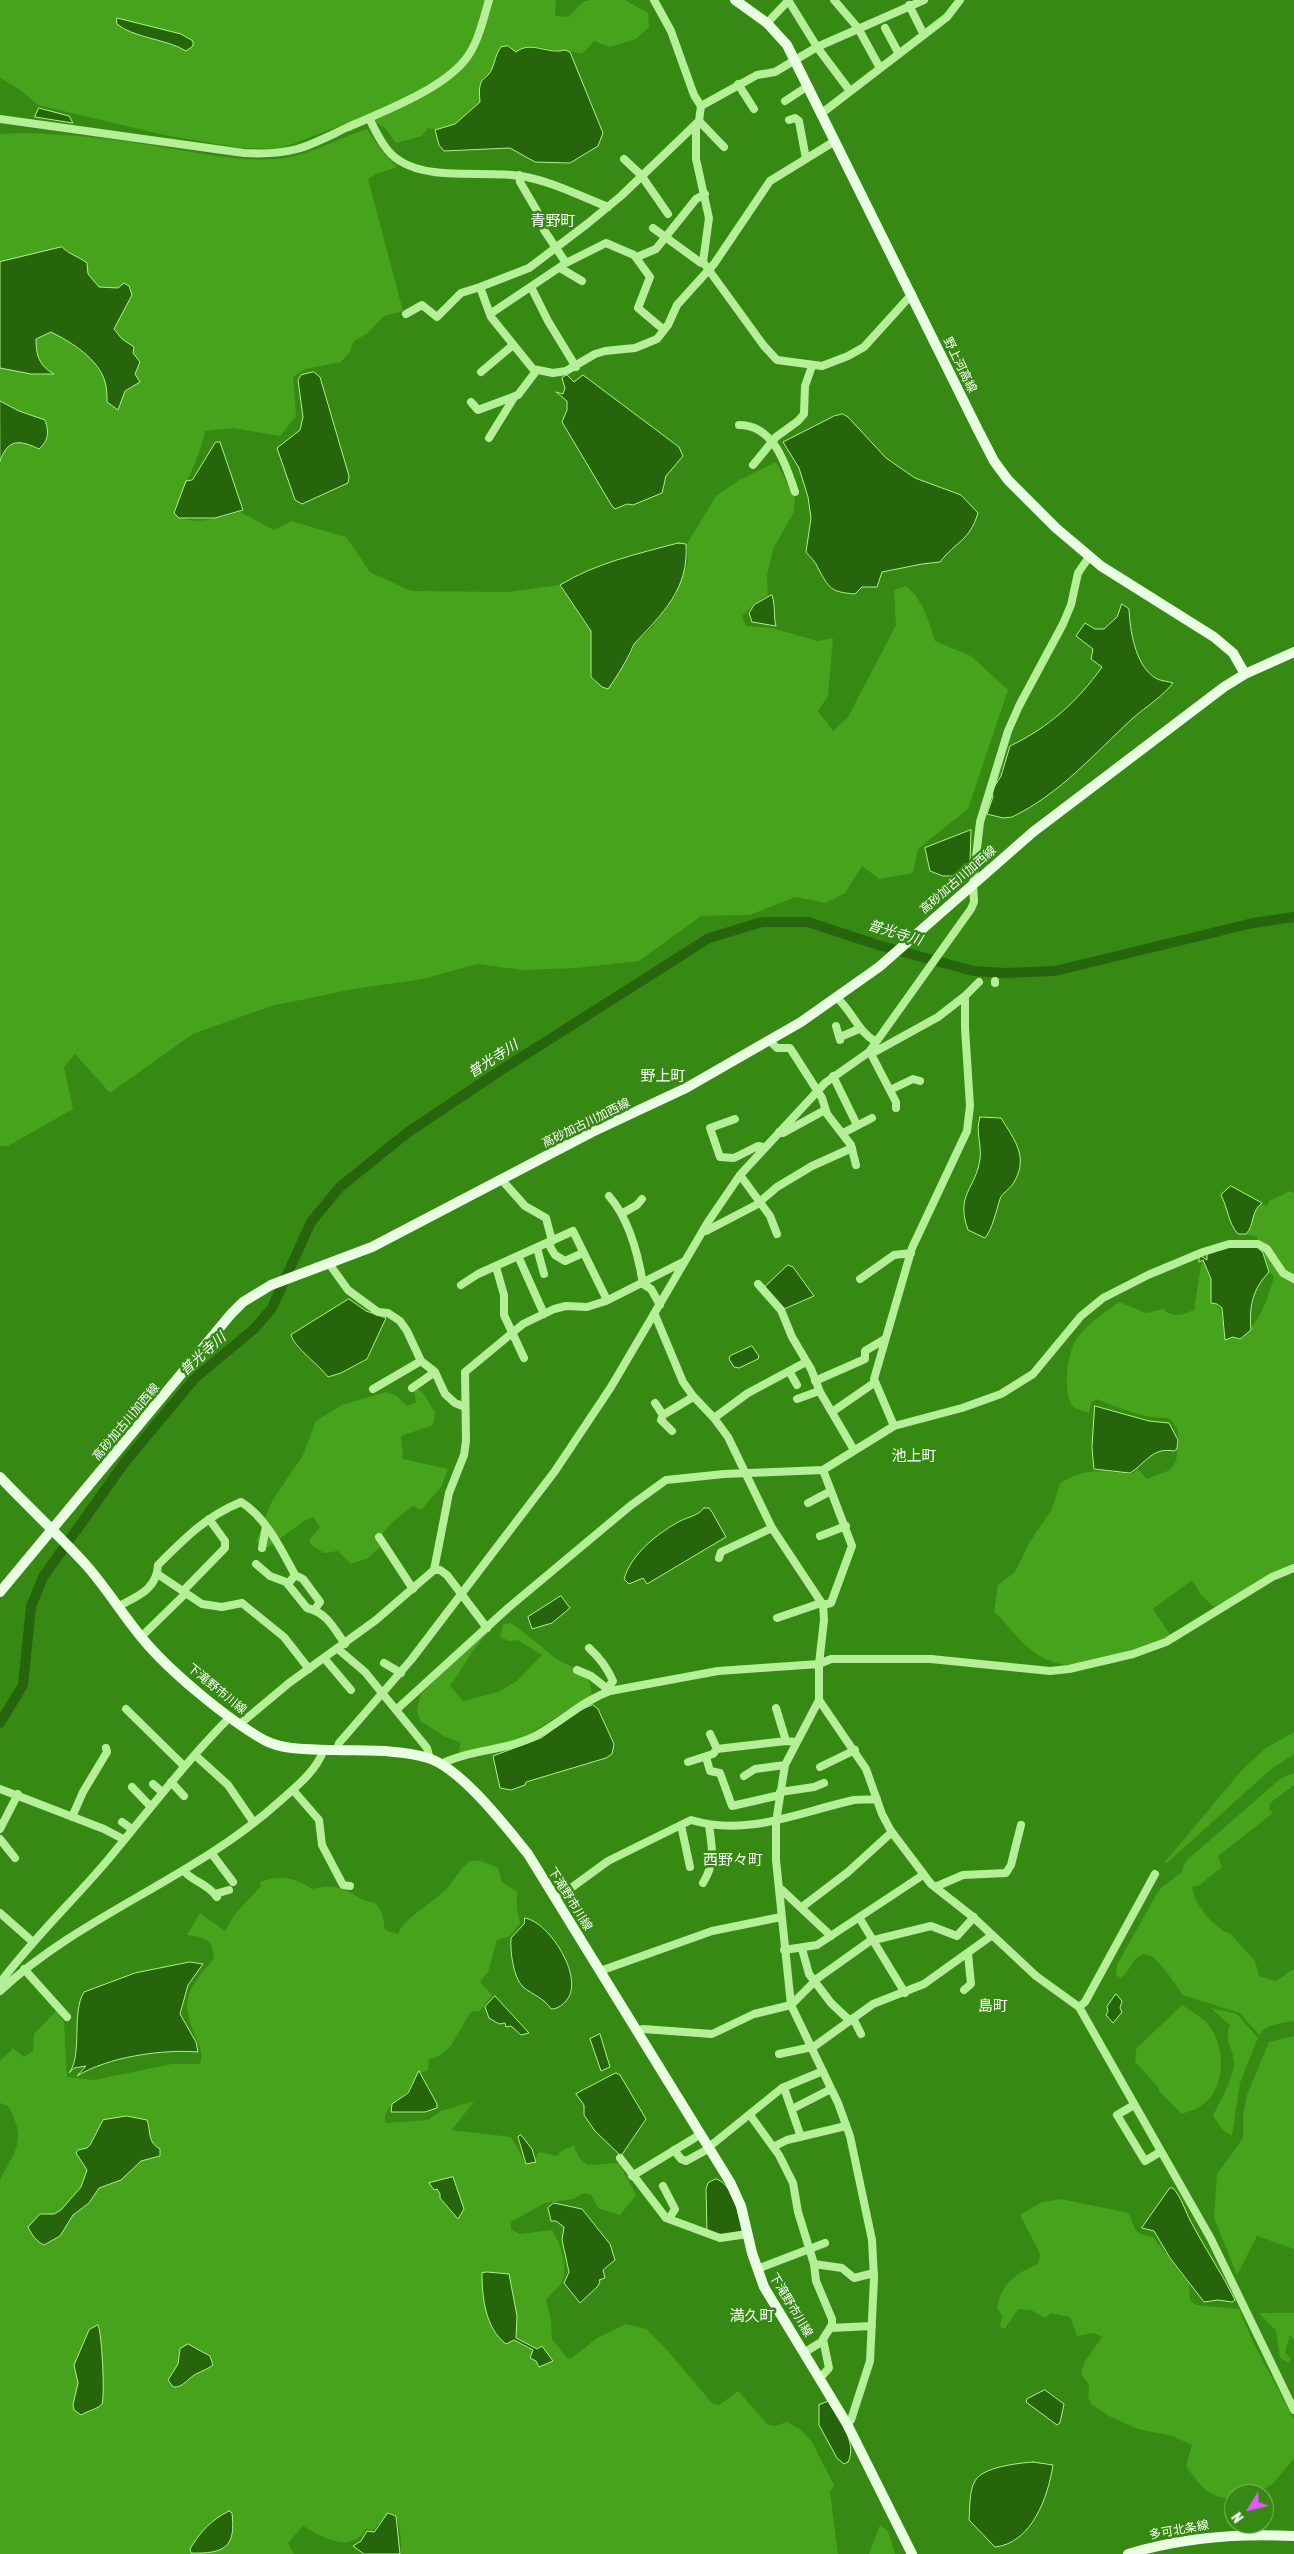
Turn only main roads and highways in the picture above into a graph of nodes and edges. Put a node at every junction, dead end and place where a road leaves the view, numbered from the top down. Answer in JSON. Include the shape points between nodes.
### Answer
{"nodes":[{"id":1,"x":735,"y":0,"type":"edge"},
{"id":2,"x":1294,"y":652,"type":"edge"},
{"id":3,"x":1245,"y":674,"type":"junction"},
{"id":4,"x":0,"y":1477,"type":"edge"},
{"id":5,"x":51,"y":1530,"type":"junction"},
{"id":6,"x":0,"y":1592,"type":"edge"},
{"id":7,"x":1294,"y":2536,"type":"edge"},
{"id":8,"x":912,"y":2554,"type":"edge"},
{"id":9,"x":1128,"y":2554,"type":"edge"}],
"edges":[{"from":1,"to":3,"type":"main road","name":"野上河高線","via":[[767,23],[787,45],[994,461],[1024,497],[1089,557],[1214,637],[1233,653]]},
{"from":2,"to":3,"type":"main road","name":"高砂加古川加西線"},
{"from":3,"to":5,"type":"main road","name":"高砂加古川加西線","via":[[1224,686],[1077,797],[895,954],[837,998],[686,1088],[592,1132],[372,1247],[275,1284],[250,1297],[231,1314]]},
{"from":4,"to":5,"type":"main road","name":"下滝野市川線"},
{"from":5,"to":6,"type":"main road","name":"高砂加古川加西線"},
{"from":5,"to":8,"type":"main road","name":"下滝野市川線","via":[[86,1565],[165,1662],[230,1717],[266,1741],[284,1748],[408,1753],[430,1758],[441,1764],[497,1816],[528,1854],[710,2147],[734,2190],[757,2269],[770,2299],[847,2424]]},
{"from":7,"to":9,"type":"main road","name":"多可北条線","via":[[1198,2538]]}]}
